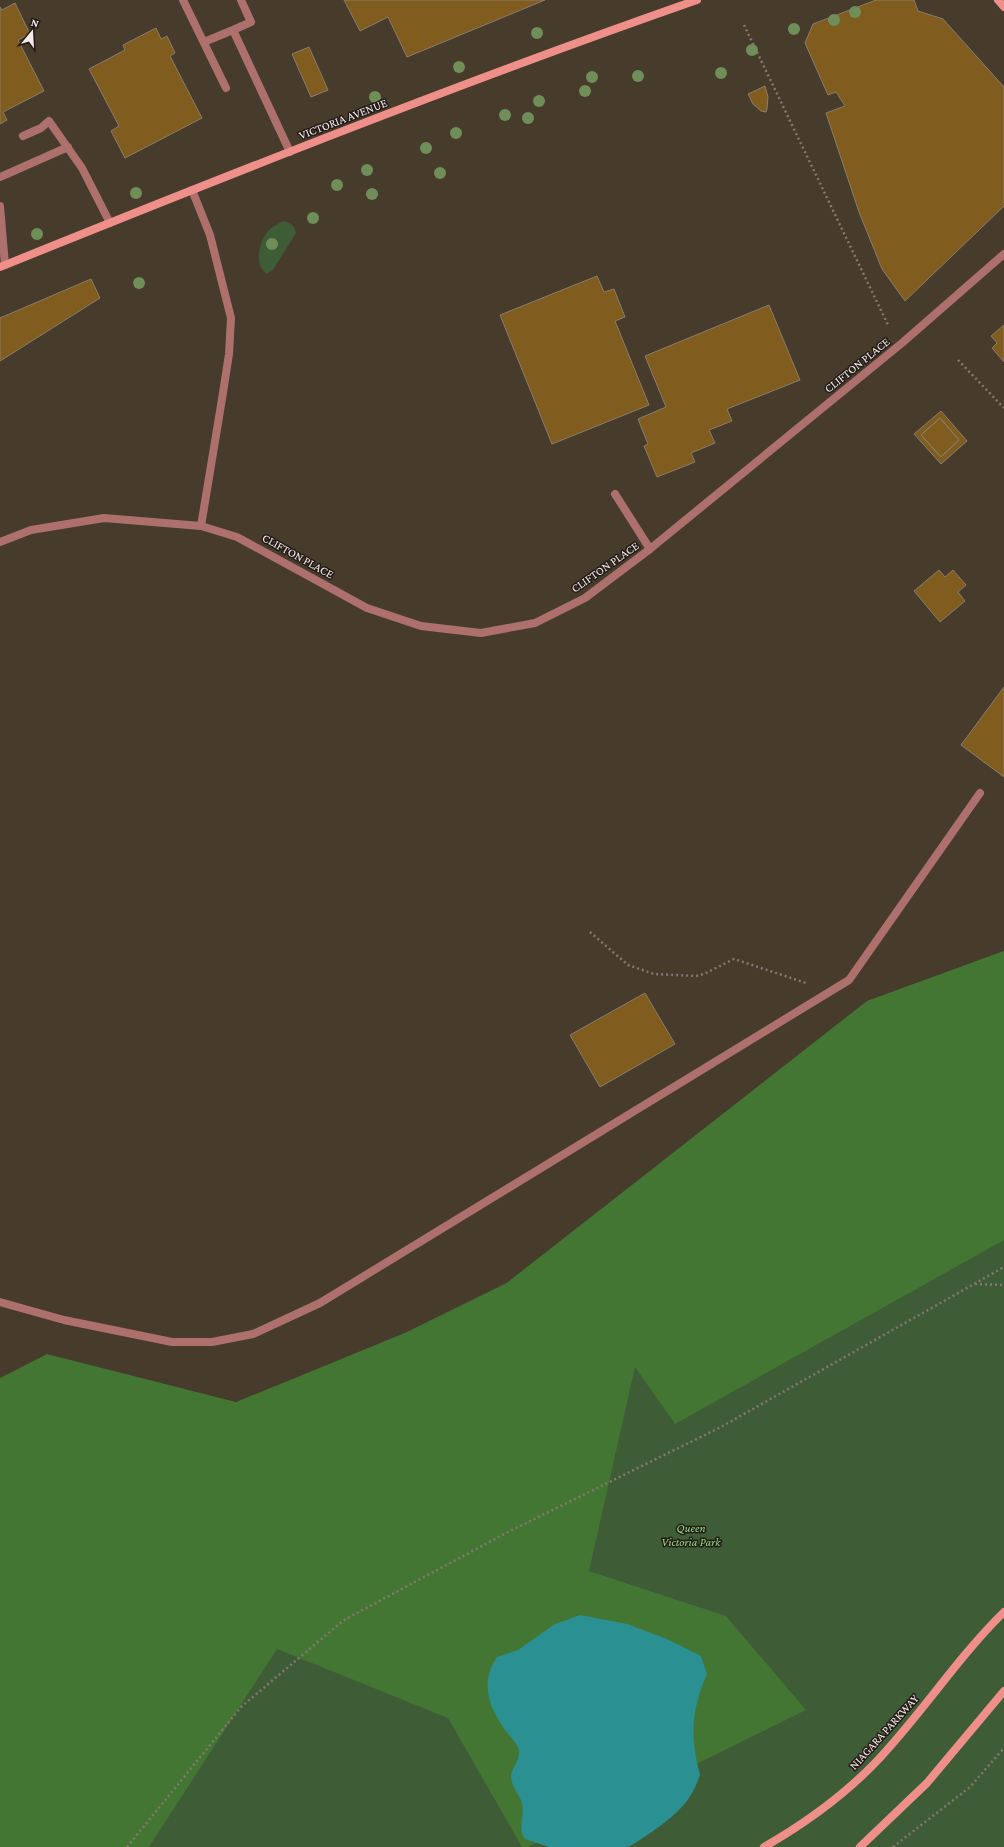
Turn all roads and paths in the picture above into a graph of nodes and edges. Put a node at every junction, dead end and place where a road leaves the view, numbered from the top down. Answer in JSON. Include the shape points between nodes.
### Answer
{"nodes":[{"id":1,"x":183,"y":0,"type":"edge"},
{"id":2,"x":241,"y":0,"type":"edge"},
{"id":3,"x":697,"y":0,"type":"edge"},
{"id":4,"x":998,"y":0,"type":"edge"},
{"id":5,"x":1004,"y":6,"type":"edge"},
{"id":6,"x":744,"y":25,"type":"dead end"},
{"id":7,"x":234,"y":30,"type":"junction"},
{"id":8,"x":204,"y":42,"type":"junction"},
{"id":9,"x":226,"y":88,"type":"dead end"},
{"id":10,"x":23,"y":136,"type":"dead end"},
{"id":11,"x":68,"y":147,"type":"junction"},
{"id":12,"x":290,"y":152,"type":"junction"},
{"id":13,"x":0,"y":177,"type":"edge"},
{"id":14,"x":192,"y":190,"type":"junction"},
{"id":15,"x":0,"y":206,"type":"edge"},
{"id":16,"x":110,"y":223,"type":"junction"},
{"id":17,"x":1004,"y":254,"type":"edge"},
{"id":18,"x":3,"y":266,"type":"edge"},
{"id":19,"x":890,"y":328,"type":"dead end"},
{"id":20,"x":958,"y":360,"type":"dead end"},
{"id":21,"x":1004,"y":408,"type":"edge"},
{"id":22,"x":615,"y":494,"type":"dead end"},
{"id":23,"x":201,"y":526,"type":"junction"},
{"id":24,"x":0,"y":542,"type":"edge"},
{"id":25,"x":650,"y":549,"type":"junction"},
{"id":26,"x":980,"y":793,"type":"dead end"},
{"id":27,"x":590,"y":932,"type":"dead end"},
{"id":28,"x":831,"y":991,"type":"junction"},
{"id":29,"x":1004,"y":1267,"type":"edge"},
{"id":30,"x":974,"y":1284,"type":"junction"},
{"id":31,"x":1004,"y":1285,"type":"edge"},
{"id":32,"x":0,"y":1302,"type":"edge"},
{"id":33,"x":1004,"y":1612,"type":"edge"},
{"id":34,"x":1004,"y":1691,"type":"edge"},
{"id":35,"x":1004,"y":1748,"type":"edge"},
{"id":36,"x":128,"y":1847,"type":"edge"},
{"id":37,"x":764,"y":1847,"type":"edge"},
{"id":38,"x":860,"y":1847,"type":"edge"},
{"id":39,"x":893,"y":1847,"type":"edge"}],
"edges":[{"from":1,"to":8,"type":"street"},
{"from":2,"to":7,"type":"street","via":[[251,22]]},
{"from":3,"to":12,"type":"main road","name":"VICTORIA AVENUE"},
{"from":4,"to":5,"type":"main road"},
{"from":6,"to":19,"type":"path"},
{"from":7,"to":8,"type":"street"},
{"from":7,"to":12,"type":"street"},
{"from":8,"to":9,"type":"street"},
{"from":10,"to":11,"type":"street","via":[[41,128],[48,121]]},
{"from":11,"to":13,"type":"street"},
{"from":11,"to":16,"type":"street","via":[[82,168]]},
{"from":12,"to":14,"type":"main road","name":"VICTORIA AVENUE"},
{"from":14,"to":16,"type":"main road","name":"VICTORIA AVENUE"},
{"from":14,"to":23,"type":"street","via":[[210,235],[230,318],[229,354]]},
{"from":15,"to":18,"type":"street"},
{"from":16,"to":18,"type":"main road","name":"VICTORIA AVENUE"},
{"from":17,"to":25,"type":"street","name":"CLIFTON PLACE","via":[[902,343]]},
{"from":20,"to":21,"type":"path"},
{"from":22,"to":25,"type":"street"},
{"from":23,"to":24,"type":"street","name":"CLIFTON PLACE","via":[[104,518],[31,530]]},
{"from":23,"to":25,"type":"street","name":"CLIFTON PLACE","via":[[237,536],[367,608],[421,626],[481,632],[535,623],[585,598]]},
{"from":26,"to":28,"type":"street","via":[[849,980]]},
{"from":27,"to":28,"type":"path","via":[[628,964],[654,974],[696,976],[734,959]]},
{"from":28,"to":32,"type":"street","via":[[320,1303],[253,1334],[212,1342],[172,1342],[64,1320]]},
{"from":29,"to":30,"type":"path"},
{"from":30,"to":31,"type":"path"},
{"from":30,"to":36,"type":"path","via":[[721,1427],[508,1532],[344,1620],[241,1707]]},
{"from":33,"to":37,"type":"main road","name":"NIAGARA PARKWAY","via":[[974,1644],[875,1763],[813,1816]]},
{"from":34,"to":38,"type":"main road","via":[[927,1783]]},
{"from":35,"to":39,"type":"path","via":[[970,1787]]}]}
